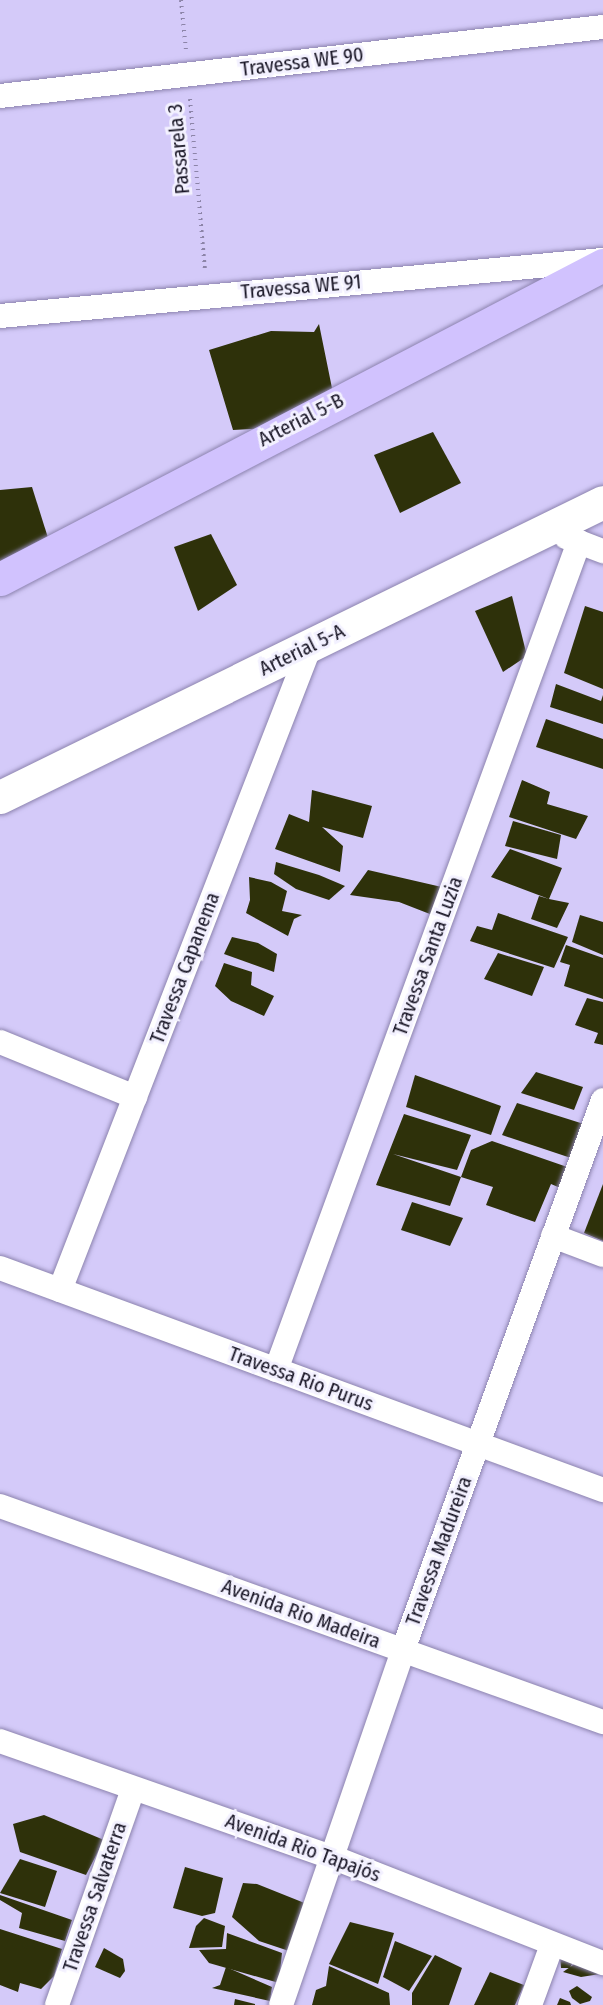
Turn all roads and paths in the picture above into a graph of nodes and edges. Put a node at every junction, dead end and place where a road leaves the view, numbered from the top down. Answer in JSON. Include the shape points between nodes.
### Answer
{"nodes":[{"id":1,"x":181,"y":0,"type":"edge"},
{"id":2,"x":603,"y":27,"type":"edge"},
{"id":3,"x":188,"y":76,"type":"junction"},
{"id":4,"x":0,"y":96,"type":"edge"},
{"id":5,"x":603,"y":260,"type":"edge"},
{"id":6,"x":603,"y":265,"type":"edge"},
{"id":7,"x":207,"y":296,"type":"junction"},
{"id":8,"x":0,"y":316,"type":"edge"},
{"id":9,"x":603,"y":502,"type":"edge"},
{"id":10,"x":548,"y":530,"type":"junction"},
{"id":11,"x":579,"y":542,"type":"junction"},
{"id":12,"x":603,"y":551,"type":"edge"},
{"id":13,"x":0,"y":579,"type":"edge"},
{"id":14,"x":310,"y":646,"type":"junction"},
{"id":15,"x":0,"y":797,"type":"edge"},
{"id":16,"x":0,"y":1042,"type":"edge"},
{"id":17,"x":135,"y":1097,"type":"junction"},
{"id":18,"x":603,"y":1100,"type":"edge"},
{"id":19,"x":553,"y":1236,"type":"junction"},
{"id":20,"x":603,"y":1255,"type":"edge"},
{"id":21,"x":0,"y":1268,"type":"edge"},
{"id":22,"x":60,"y":1290,"type":"junction"},
{"id":23,"x":276,"y":1370,"type":"junction"},
{"id":24,"x":478,"y":1444,"type":"junction"},
{"id":25,"x":603,"y":1490,"type":"edge"},
{"id":26,"x":0,"y":1506,"type":"edge"},
{"id":27,"x":403,"y":1650,"type":"junction"},
{"id":28,"x":603,"y":1722,"type":"edge"},
{"id":29,"x":0,"y":1741,"type":"edge"},
{"id":30,"x":133,"y":1789,"type":"junction"},
{"id":31,"x":332,"y":1857,"type":"junction"},
{"id":32,"x":552,"y":1944,"type":"junction"},
{"id":33,"x":603,"y":1962,"type":"edge"},
{"id":34,"x":57,"y":2005,"type":"edge"},
{"id":35,"x":281,"y":2005,"type":"edge"},
{"id":36,"x":530,"y":2005,"type":"edge"}],
"edges":[{"from":1,"to":3,"type":"path","name":"Passarela 3"},
{"from":2,"to":3,"type":"street","name":"Travessa WE 90"},
{"from":3,"to":4,"type":"street","name":"Travessa WE 90"},
{"from":3,"to":7,"type":"path","name":"Passarela 3"},
{"from":5,"to":7,"type":"street","name":"Travessa WE 91"},
{"from":6,"to":13,"type":"main road","name":"Arterial 5-B"},
{"from":7,"to":8,"type":"street","name":"Travessa WE 91"},
{"from":9,"to":10,"type":"street","name":"Arterial 5-A"},
{"from":10,"to":11,"type":"street"},
{"from":10,"to":14,"type":"street","name":"Arterial 5-A"},
{"from":11,"to":12,"type":"street"},
{"from":11,"to":23,"type":"street","name":"Travessa Santa Luzia"},
{"from":14,"to":15,"type":"street","name":"Arterial 5-A"},
{"from":14,"to":17,"type":"street","name":"Travessa Capanema"},
{"from":16,"to":17,"type":"street"},
{"from":17,"to":22,"type":"street","name":"Travessa Capanema"},
{"from":18,"to":19,"type":"street","name":"Travessa Madureira"},
{"from":19,"to":20,"type":"street"},
{"from":19,"to":24,"type":"street","name":"Travessa Madureira"},
{"from":21,"to":22,"type":"street","name":"Travessa Rio Purus"},
{"from":22,"to":23,"type":"street","name":"Travessa Rio Purus"},
{"from":23,"to":24,"type":"street","name":"Travessa Rio Purus"},
{"from":24,"to":25,"type":"street","name":"Travessa Rio Purus"},
{"from":24,"to":27,"type":"street","name":"Travessa Madureira"},
{"from":26,"to":27,"type":"street","name":"Avenida Rio Madeira"},
{"from":27,"to":28,"type":"street","name":"Avenida Rio Madeira"},
{"from":27,"to":31,"type":"street","name":"Travessa Madureira"},
{"from":29,"to":30,"type":"street","name":"Avenida Rio Tapajós"},
{"from":30,"to":31,"type":"street","name":"Avenida Rio Tapajós"},
{"from":30,"to":34,"type":"street","name":"Travessa Salvaterra"},
{"from":31,"to":32,"type":"street","name":"Avenida Rio Tapajós"},
{"from":31,"to":35,"type":"street","name":"Travessa Madureira"},
{"from":32,"to":33,"type":"street","name":"Avenida Rio Tapajós"},
{"from":32,"to":36,"type":"street"}]}
